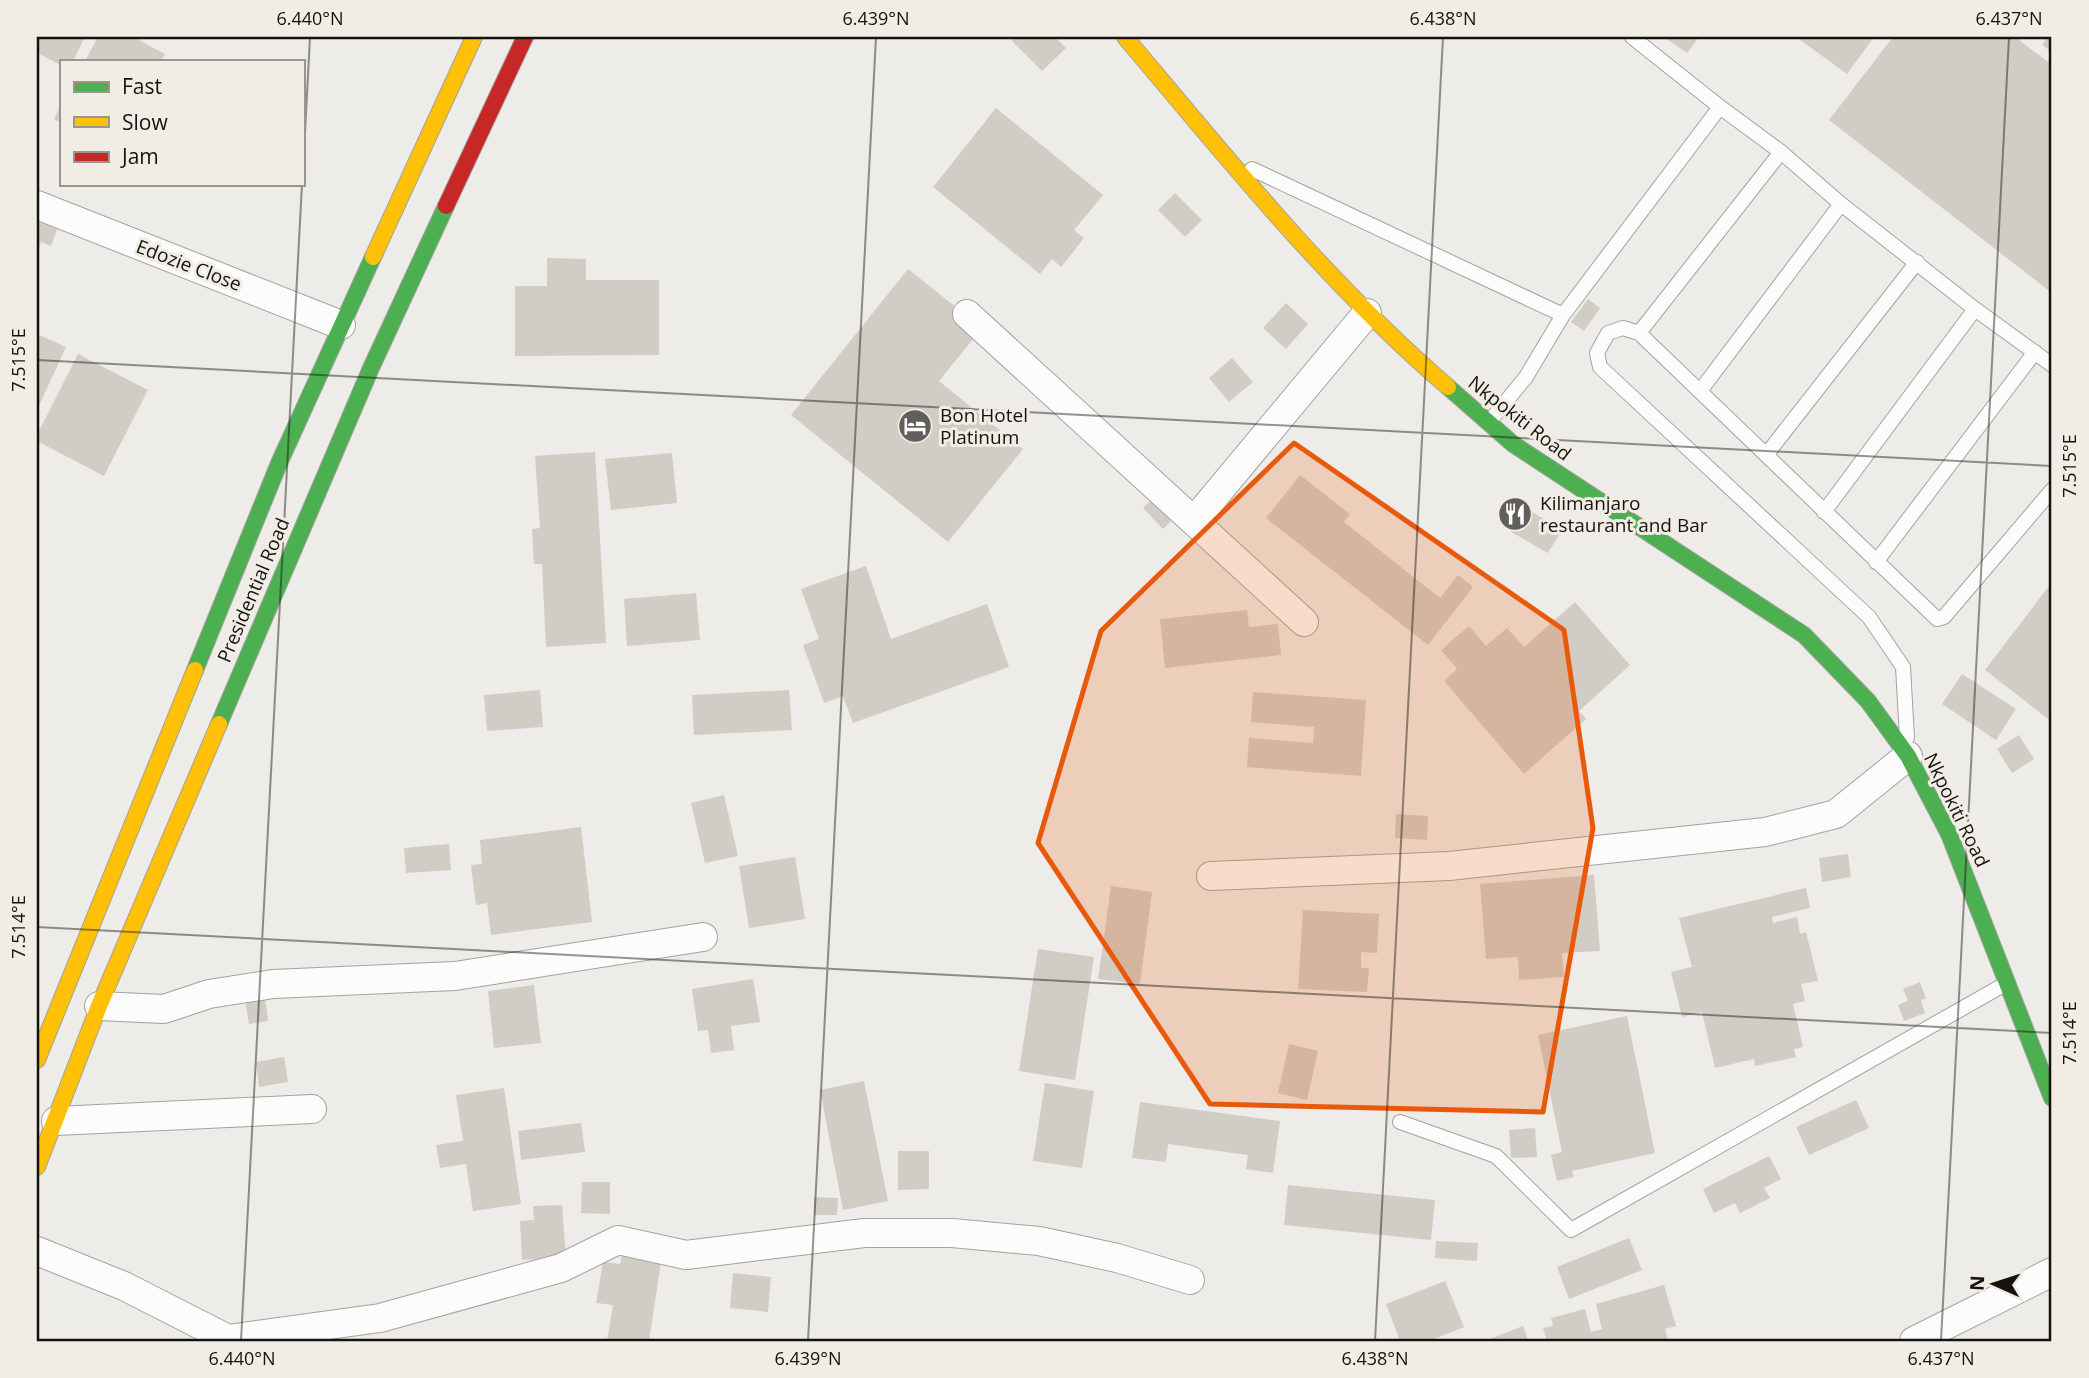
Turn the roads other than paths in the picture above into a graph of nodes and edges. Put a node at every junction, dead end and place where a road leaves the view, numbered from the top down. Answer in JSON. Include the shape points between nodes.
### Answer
{"nodes":[{"id":1,"x":474,"y":37,"type":"edge"},
{"id":2,"x":525,"y":37,"type":"edge"},
{"id":3,"x":1125,"y":37,"type":"edge"},
{"id":4,"x":1632,"y":37,"type":"edge"},
{"id":5,"x":1720,"y":107,"type":"junction"},
{"id":6,"x":1781,"y":152,"type":"junction"},
{"id":7,"x":1226,"y":157,"type":"junction"},
{"id":8,"x":1842,"y":204,"type":"junction"},
{"id":9,"x":37,"y":205,"type":"edge"},
{"id":10,"x":1917,"y":262,"type":"junction"},
{"id":11,"x":1975,"y":309,"type":"junction"},
{"id":12,"x":1367,"y":313,"type":"junction"},
{"id":13,"x":967,"y":314,"type":"dead end"},
{"id":14,"x":1563,"y":315,"type":"junction"},
{"id":15,"x":341,"y":325,"type":"junction"},
{"id":16,"x":1639,"y":333,"type":"junction"},
{"id":17,"x":2035,"y":352,"type":"junction"},
{"id":18,"x":2052,"y":365,"type":"edge"},
{"id":19,"x":1700,"y":391,"type":"junction"},
{"id":20,"x":1488,"y":423,"type":"junction"},
{"id":21,"x":1766,"y":456,"type":"junction"},
{"id":22,"x":2052,"y":490,"type":"edge"},
{"id":23,"x":1824,"y":512,"type":"junction"},
{"id":24,"x":1194,"y":521,"type":"junction"},
{"id":25,"x":1876,"y":562,"type":"junction"},
{"id":26,"x":1304,"y":622,"type":"dead end"},
{"id":27,"x":199,"y":661,"type":"junction"},
{"id":28,"x":236,"y":684,"type":"junction"},
{"id":29,"x":1908,"y":757,"type":"junction"},
{"id":30,"x":1211,"y":876,"type":"dead end"},
{"id":31,"x":703,"y":937,"type":"dead end"},
{"id":32,"x":2008,"y":983,"type":"junction"},
{"id":33,"x":99,"y":1006,"type":"junction"},
{"id":34,"x":37,"y":1060,"type":"edge"},
{"id":35,"x":2052,"y":1097,"type":"edge"},
{"id":36,"x":312,"y":1109,"type":"dead end"},
{"id":37,"x":56,"y":1121,"type":"junction"},
{"id":38,"x":1400,"y":1122,"type":"dead end"},
{"id":39,"x":37,"y":1167,"type":"edge"},
{"id":40,"x":37,"y":1251,"type":"edge"},
{"id":41,"x":2052,"y":1272,"type":"edge"},
{"id":42,"x":1190,"y":1280,"type":"dead end"},
{"id":43,"x":230,"y":1340,"type":"edge"},
{"id":44,"x":1914,"y":1341,"type":"edge"}],
"edges":[{"from":1,"to":15,"type":"main road","name":"Presidential Road"},
{"from":2,"to":28,"type":"main road","name":"Presidential Road","via":[[371,368]]},
{"from":3,"to":7,"type":"main road","name":"Nkpokiti Road"},
{"from":4,"to":5,"type":"lane"},
{"from":5,"to":6,"type":"lane"},
{"from":5,"to":14,"type":"lane"},
{"from":6,"to":8,"type":"lane"},
{"from":6,"to":16,"type":"lane"},
{"from":7,"to":12,"type":"main road","name":"Nkpokiti Road"},
{"from":7,"to":14,"type":"lane"},
{"from":8,"to":10,"type":"lane"},
{"from":8,"to":19,"type":"lane"},
{"from":9,"to":15,"type":"street","name":"Edozie Close"},
{"from":10,"to":11,"type":"lane"},
{"from":10,"to":21,"type":"lane"},
{"from":11,"to":17,"type":"lane"},
{"from":11,"to":23,"type":"lane"},
{"from":12,"to":20,"type":"main road","name":"Nkpokiti Road"},
{"from":12,"to":24,"type":"street"},
{"from":13,"to":24,"type":"street"},
{"from":14,"to":20,"type":"lane","via":[[1526,377]]},
{"from":15,"to":27,"type":"main road","name":"Presidential Road"},
{"from":16,"to":19,"type":"lane"},
{"from":16,"to":29,"type":"lane","via":[[1623,328],[1608,333],[1597,353],[1600,368],[1869,617],[1903,667]]},
{"from":17,"to":18,"type":"lane"},
{"from":17,"to":25,"type":"lane"},
{"from":19,"to":21,"type":"lane"},
{"from":20,"to":29,"type":"main road","name":"Nkpokiti Road","via":[[1566,481],[1804,635],[1868,701]]},
{"from":21,"to":23,"type":"lane"},
{"from":22,"to":25,"type":"lane","via":[[1944,617],[1931,615]]},
{"from":23,"to":25,"type":"lane"},
{"from":24,"to":26,"type":"street"},
{"from":27,"to":28,"type":"main road"},
{"from":27,"to":34,"type":"main road","name":"Presidential Road"},
{"from":28,"to":33,"type":"main road","name":"Presidential Road"},
{"from":29,"to":30,"type":"street","via":[[1836,814],[1765,832],[1449,866]]},
{"from":29,"to":32,"type":"main road","name":"Nkpokiti Road","via":[[1949,834]]},
{"from":31,"to":33,"type":"street","via":[[456,976],[273,984],[209,994],[164,1009]]},
{"from":32,"to":35,"type":"main road","name":"Nkpokiti Road"},
{"from":32,"to":38,"type":"lane","via":[[1571,1230],[1496,1156]]},
{"from":33,"to":37,"type":"main road","name":"Presidential Road"},
{"from":36,"to":37,"type":"street"},
{"from":37,"to":39,"type":"main road","name":"Presidential Road"},
{"from":40,"to":43,"type":"street","via":[[124,1286]]},
{"from":41,"to":44,"type":"street"},
{"from":42,"to":43,"type":"street","via":[[1039,1241],[952,1233],[863,1233],[686,1255],[618,1240],[561,1268],[380,1318]]}]}
